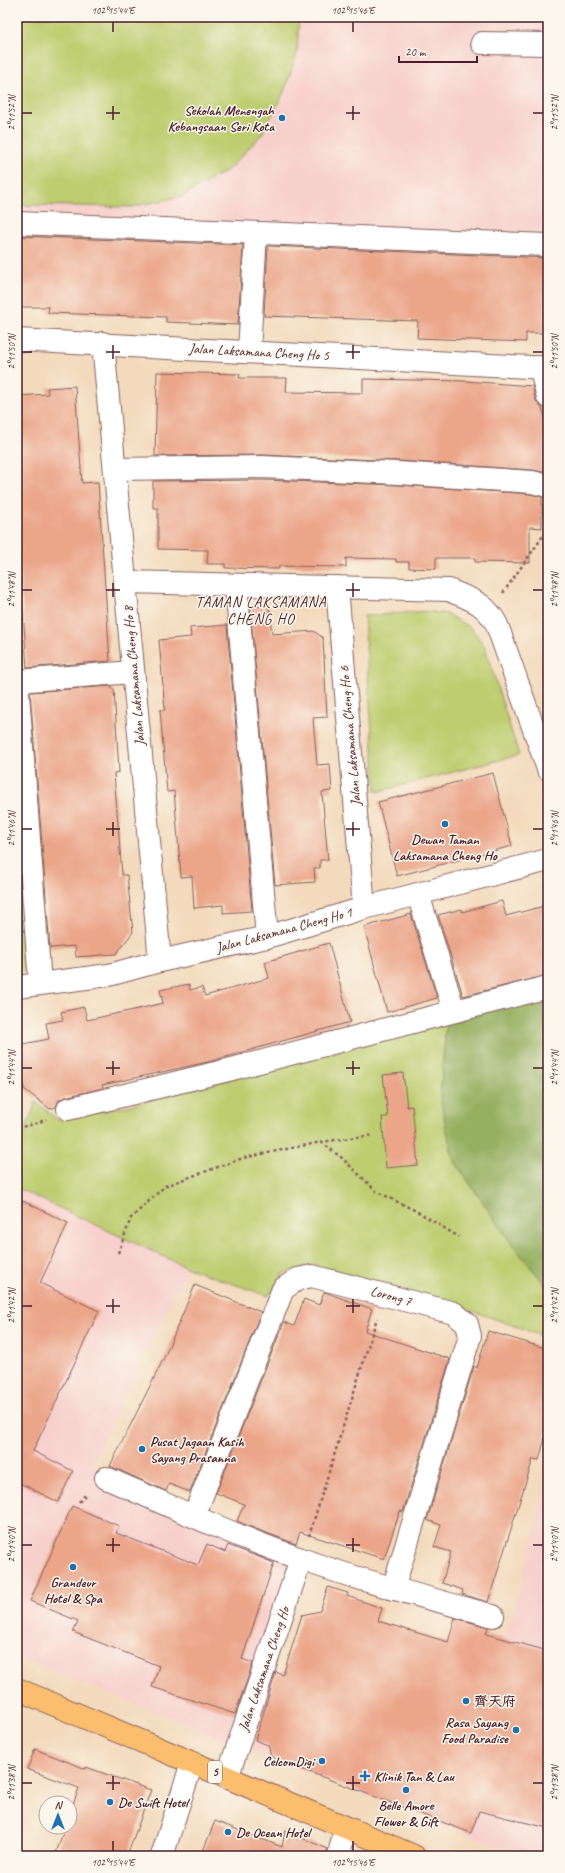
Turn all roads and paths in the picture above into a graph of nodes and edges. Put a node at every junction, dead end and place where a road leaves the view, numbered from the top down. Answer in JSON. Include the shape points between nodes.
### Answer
{"nodes":[{"id":1,"x":482,"y":43,"type":"dead end"},
{"id":2,"x":548,"y":44,"type":"edge"},
{"id":3,"x":17,"y":223,"type":"edge"},
{"id":4,"x":256,"y":233,"type":"junction"},
{"id":5,"x":548,"y":245,"type":"edge"},
{"id":6,"x":17,"y":340,"type":"edge"},
{"id":7,"x":103,"y":343,"type":"junction"},
{"id":8,"x":250,"y":352,"type":"junction"},
{"id":9,"x":544,"y":368,"type":"edge"},
{"id":10,"x":548,"y":397,"type":"edge"},
{"id":11,"x":115,"y":469,"type":"junction"},
{"id":12,"x":548,"y":486,"type":"edge"},
{"id":13,"x":548,"y":529,"type":"edge"},
{"id":14,"x":125,"y":582,"type":"junction"},
{"id":15,"x":236,"y":585,"type":"junction"},
{"id":16,"x":337,"y":587,"type":"junction"},
{"id":17,"x":490,"y":612,"type":"junction"},
{"id":18,"x":133,"y":672,"type":"junction"},
{"id":19,"x":17,"y":688,"type":"edge"},
{"id":20,"x":548,"y":769,"type":"edge"},
{"id":21,"x":548,"y":860,"type":"edge"},
{"id":22,"x":418,"y":894,"type":"junction"},
{"id":23,"x":364,"y":908,"type":"junction"},
{"id":24,"x":267,"y":937,"type":"junction"},
{"id":25,"x":160,"y":961,"type":"junction"},
{"id":26,"x":40,"y":983,"type":"junction"},
{"id":27,"x":17,"y":987,"type":"edge"},
{"id":28,"x":548,"y":987,"type":"edge"},
{"id":29,"x":454,"y":1011,"type":"junction"},
{"id":30,"x":68,"y":1109,"type":"joint"},
{"id":31,"x":17,"y":1128,"type":"edge"},
{"id":32,"x":373,"y":1135,"type":"dead end"},
{"id":33,"x":321,"y":1142,"type":"junction"},
{"id":34,"x":459,"y":1237,"type":"dead end"},
{"id":35,"x":118,"y":1253,"type":"dead end"},
{"id":36,"x":384,"y":1294,"type":"junction"},
{"id":37,"x":106,"y":1478,"type":"dead end"},
{"id":38,"x":194,"y":1516,"type":"junction"},
{"id":39,"x":301,"y":1559,"type":"junction"},
{"id":40,"x":393,"y":1589,"type":"junction"},
{"id":41,"x":493,"y":1616,"type":"dead end"},
{"id":42,"x":17,"y":1689,"type":"edge"},
{"id":43,"x":192,"y":1763,"type":"junction"},
{"id":44,"x":227,"y":1778,"type":"junction"},
{"id":45,"x":344,"y":1827,"type":"junction"},
{"id":46,"x":162,"y":1856,"type":"edge"},
{"id":47,"x":339,"y":1856,"type":"edge"},
{"id":48,"x":414,"y":1856,"type":"edge"}],
"edges":[{"from":1,"to":2,"type":"street"},
{"from":3,"to":4,"type":"street"},
{"from":4,"to":5,"type":"street"},
{"from":4,"to":8,"type":"street"},
{"from":6,"to":7,"type":"street","name":"Jalan Laksamana Cheng Ho 5"},
{"from":7,"to":8,"type":"street","name":"Jalan Laksamana Cheng Ho 5"},
{"from":7,"to":11,"type":"street","name":"Jalan Laksamana Cheng Ho 8"},
{"from":8,"to":9,"type":"street","name":"Jalan Laksamana Cheng Ho 5"},
{"from":9,"to":10,"type":"street"},
{"from":11,"to":12,"type":"street","via":[[262,467],[398,473],[532,482]]},
{"from":11,"to":14,"type":"street","name":"Jalan Laksamana Cheng Ho 8"},
{"from":13,"to":17,"type":"path"},
{"from":14,"to":15,"type":"street"},
{"from":14,"to":18,"type":"street","name":"Jalan Laksamana Cheng Ho 8"},
{"from":15,"to":16,"type":"street"},
{"from":15,"to":24,"type":"street"},
{"from":16,"to":17,"type":"street","via":[[449,590],[480,604]]},
{"from":16,"to":23,"type":"street","name":"Jalan Laksamana Cheng Ho 6"},
{"from":17,"to":20,"type":"street","via":[[497,625]]},
{"from":18,"to":19,"type":"street"},
{"from":18,"to":25,"type":"street","name":"Jalan Laksamana Cheng Ho 8"},
{"from":19,"to":26,"type":"street"},
{"from":21,"to":22,"type":"street","name":"Jalan Laksamana Cheng Ho 1"},
{"from":22,"to":23,"type":"street","name":"Jalan Laksamana Cheng Ho 1"},
{"from":22,"to":29,"type":"street"},
{"from":23,"to":24,"type":"street","name":"Jalan Laksamana Cheng Ho 1"},
{"from":24,"to":25,"type":"street","name":"Jalan Laksamana Cheng Ho 1"},
{"from":25,"to":26,"type":"street","name":"Jalan Laksamana Cheng Ho 1","via":[[109,975]]},
{"from":26,"to":27,"type":"street","name":"Jalan Laksamana Cheng Ho 1"},
{"from":28,"to":29,"type":"street"},
{"from":29,"to":30,"type":"street"},
{"from":30,"to":31,"type":"path","via":[[38,1123]]},
{"from":32,"to":33,"type":"path"},
{"from":33,"to":34,"type":"path","via":[[342,1158],[376,1191]]},
{"from":33,"to":35,"type":"path","via":[[243,1158],[165,1186],[131,1218]]},
{"from":36,"to":38,"type":"street","name":"Lorong 7","via":[[312,1276],[298,1280],[283,1289]]},
{"from":36,"to":39,"type":"path"},
{"from":36,"to":40,"type":"street","name":"Lorong 7","via":[[454,1313],[467,1324],[470,1336]]},
{"from":37,"to":38,"type":"street"},
{"from":38,"to":39,"type":"street"},
{"from":39,"to":40,"type":"street"},
{"from":39,"to":44,"type":"street","name":"Jalan Laksamana Cheng Ho"},
{"from":40,"to":41,"type":"street"},
{"from":42,"to":43,"type":"main road","number":"5"},
{"from":43,"to":44,"type":"main road","number":"5"},
{"from":43,"to":46,"type":"street"},
{"from":44,"to":45,"type":"main road","number":"5"},
{"from":45,"to":47,"type":"street"},
{"from":45,"to":48,"type":"main road","number":"5"}]}
